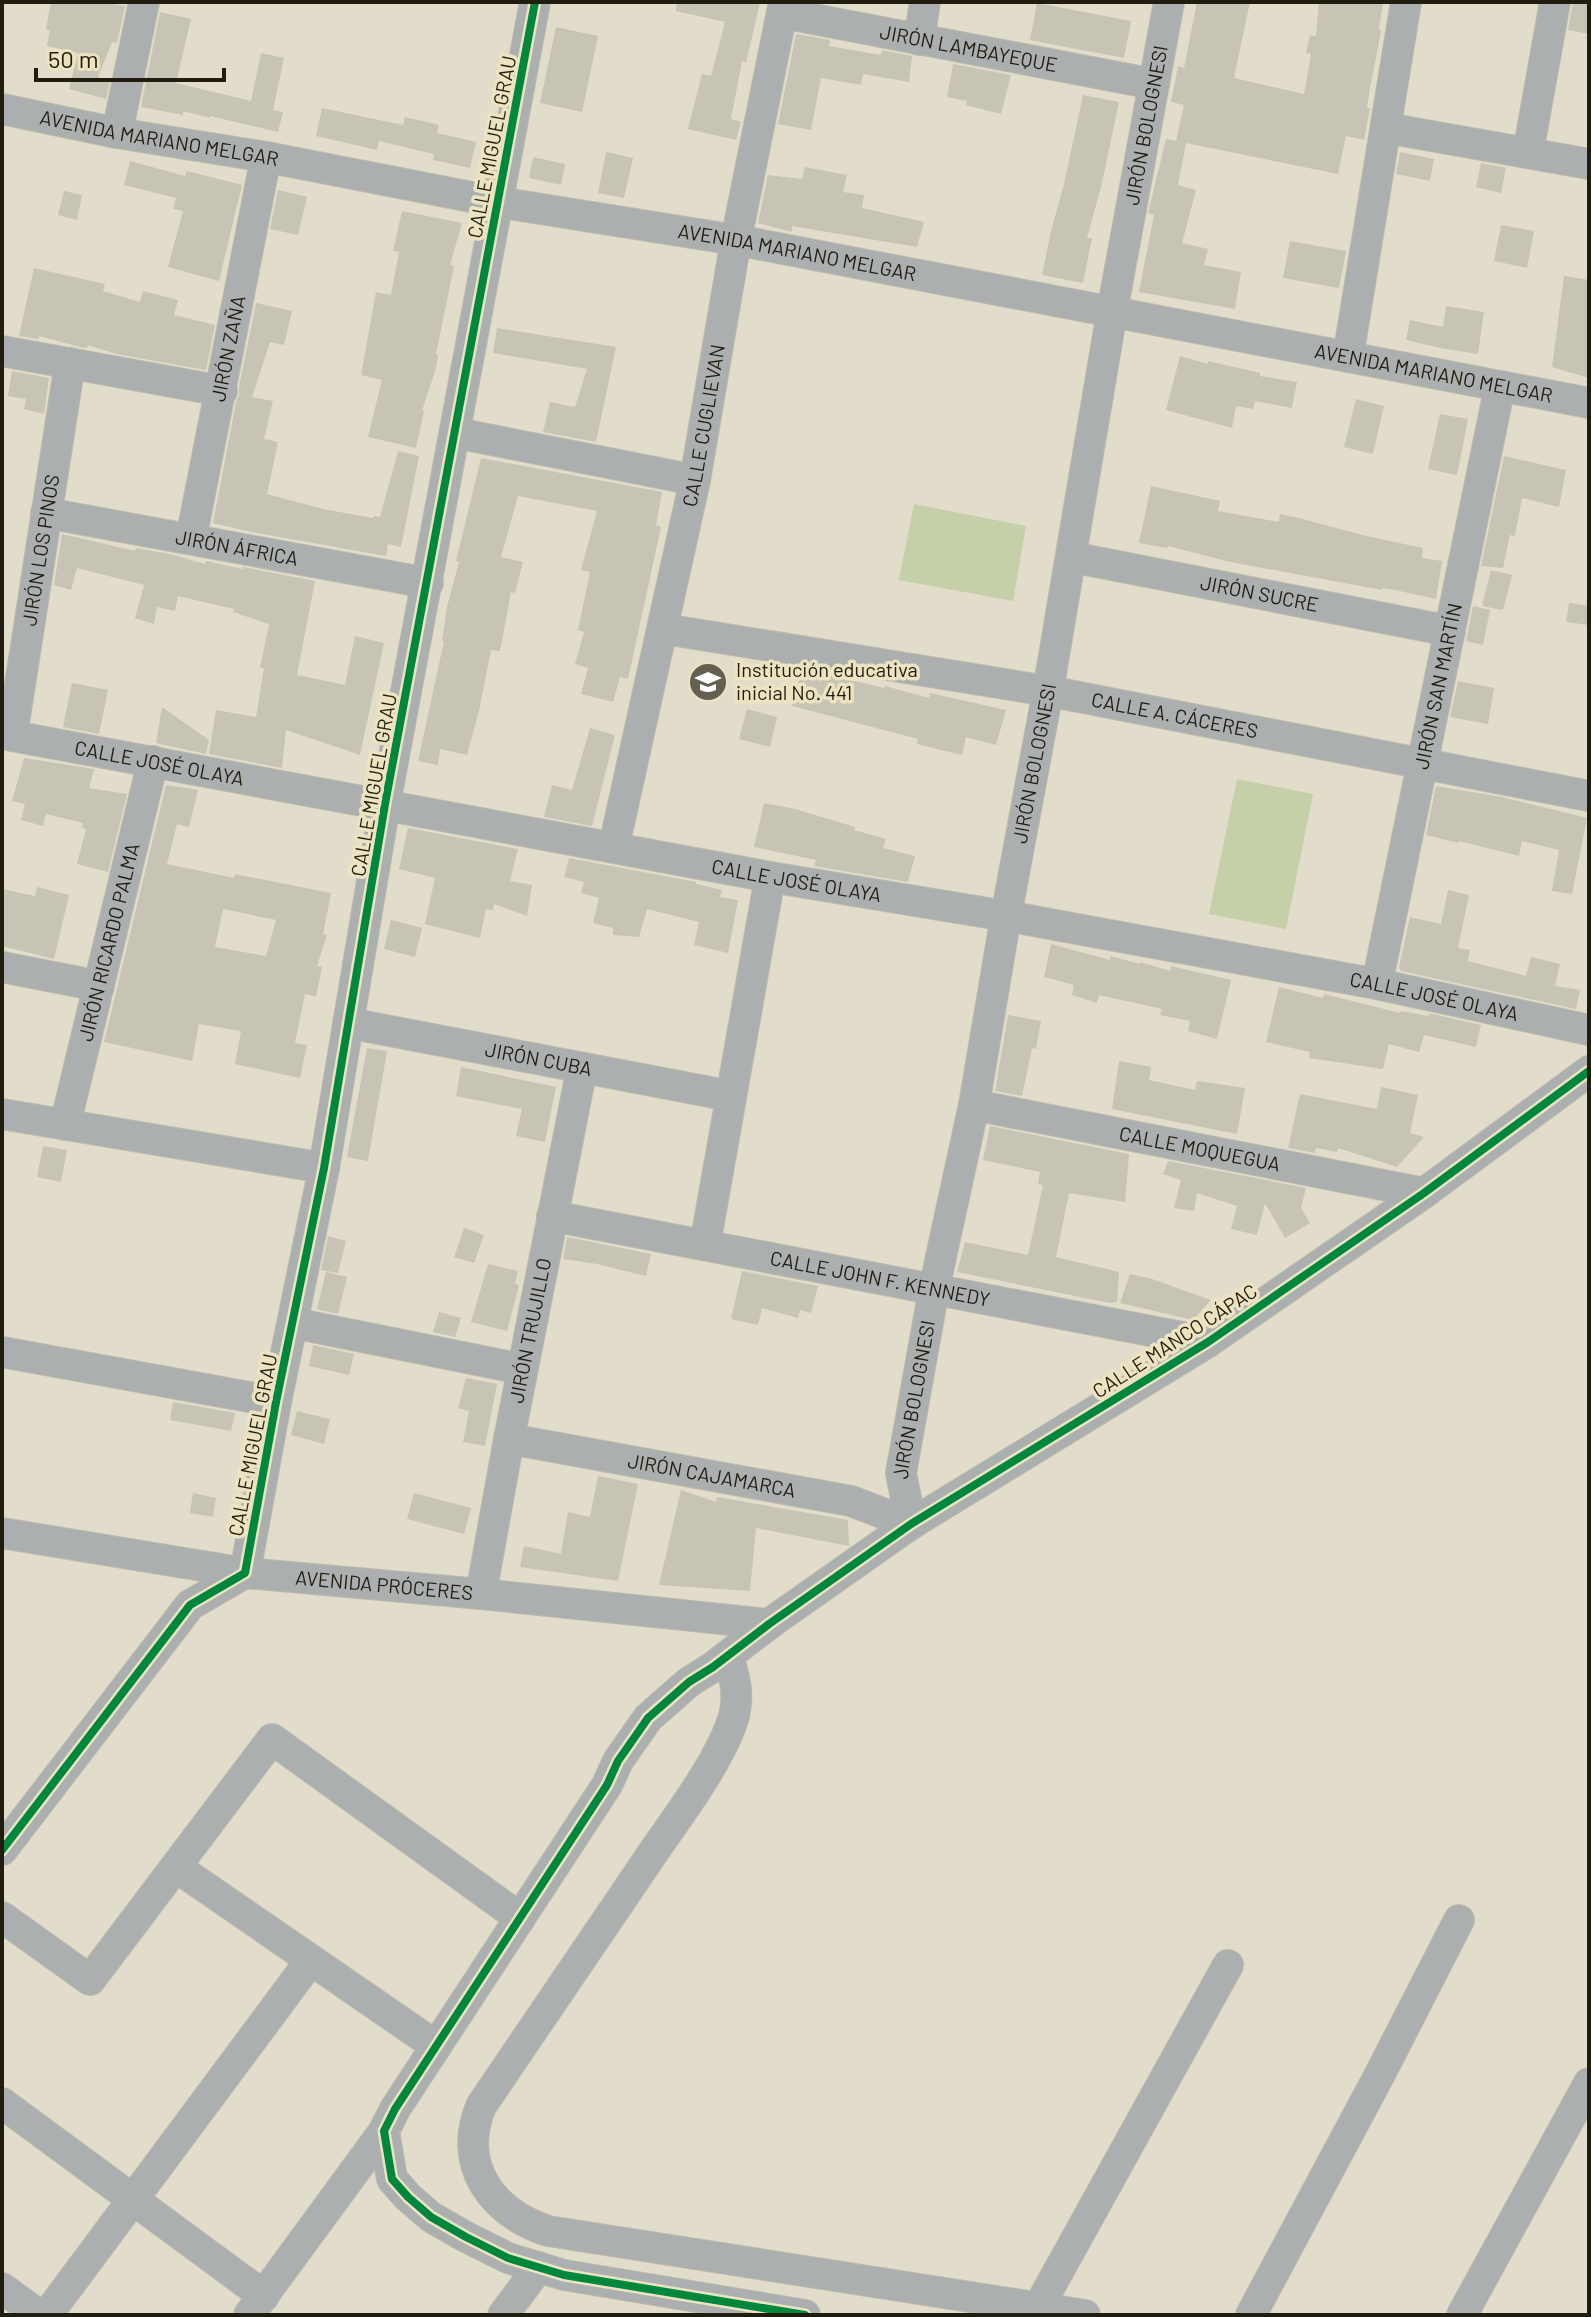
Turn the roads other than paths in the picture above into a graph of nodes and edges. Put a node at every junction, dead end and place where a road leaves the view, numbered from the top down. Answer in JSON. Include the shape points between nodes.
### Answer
{"nodes":[{"id":1,"x":144,"y":2,"type":"edge"},
{"id":2,"x":535,"y":2,"type":"edge"},
{"id":3,"x":925,"y":2,"type":"edge"},
{"id":4,"x":1169,"y":2,"type":"edge"},
{"id":5,"x":1406,"y":2,"type":"edge"},
{"id":6,"x":1547,"y":3,"type":"edge"},
{"id":7,"x":783,"y":8,"type":"edge"},
{"id":8,"x":919,"y":40,"type":"junction"},
{"id":9,"x":1154,"y":84,"type":"junction"},
{"id":10,"x":2,"y":109,"type":"edge"},
{"id":11,"x":1386,"y":128,"type":"junction"},
{"id":12,"x":117,"y":133,"type":"junction"},
{"id":13,"x":1528,"y":153,"type":"junction"},
{"id":14,"x":266,"y":157,"type":"junction"},
{"id":15,"x":1589,"y":164,"type":"edge"},
{"id":16,"x":497,"y":202,"type":"junction"},
{"id":17,"x":736,"y":240,"type":"junction"},
{"id":18,"x":1112,"y":312,"type":"junction"},
{"id":19,"x":2,"y":351,"type":"edge"},
{"id":20,"x":1348,"y":357,"type":"junction"},
{"id":21,"x":70,"y":363,"type":"junction"},
{"id":22,"x":1500,"y":386,"type":"junction"},
{"id":23,"x":222,"y":391,"type":"junction"},
{"id":24,"x":1589,"y":403,"type":"edge"},
{"id":25,"x":456,"y":433,"type":"junction"},
{"id":26,"x":695,"y":480,"type":"junction"},
{"id":27,"x":46,"y":513,"type":"junction"},
{"id":28,"x":191,"y":539,"type":"junction"},
{"id":29,"x":1071,"y":557,"type":"junction"},
{"id":30,"x":428,"y":583,"type":"junction"},
{"id":31,"x":664,"y":629,"type":"junction"},
{"id":32,"x":1450,"y":631,"type":"junction"},
{"id":33,"x":1048,"y":691,"type":"junction"},
{"id":34,"x":7,"y":735,"type":"edge"},
{"id":35,"x":153,"y":761,"type":"junction"},
{"id":36,"x":1423,"y":763,"type":"junction"},
{"id":37,"x":1589,"y":796,"type":"edge"},
{"id":38,"x":385,"y":804,"type":"junction"},
{"id":39,"x":614,"y":846,"type":"junction"},
{"id":40,"x":770,"y":877,"type":"junction"},
{"id":41,"x":1006,"y":916,"type":"junction"},
{"id":42,"x":2,"y":967,"type":"edge"},
{"id":43,"x":1377,"y":984,"type":"junction"},
{"id":44,"x":99,"y":986,"type":"junction"},
{"id":45,"x":348,"y":1023,"type":"junction"},
{"id":46,"x":1589,"y":1030,"type":"edge"},
{"id":47,"x":582,"y":1068,"type":"junction"},
{"id":48,"x":1589,"y":1071,"type":"edge"},
{"id":49,"x":731,"y":1096,"type":"junction"},
{"id":50,"x":974,"y":1105,"type":"junction"},
{"id":51,"x":2,"y":1114,"type":"edge"},
{"id":52,"x":65,"y":1125,"type":"junction"},
{"id":53,"x":324,"y":1168,"type":"junction"},
{"id":54,"x":1424,"y":1193,"type":"junction"},
{"id":55,"x":552,"y":1216,"type":"junction"},
{"id":56,"x":705,"y":1245,"type":"junction"},
{"id":57,"x":934,"y":1289,"type":"junction"},
{"id":58,"x":293,"y":1323,"type":"junction"},
{"id":59,"x":1208,"y":1342,"type":"junction"},
{"id":60,"x":2,"y":1352,"type":"edge"},
{"id":61,"x":522,"y":1369,"type":"junction"},
{"id":62,"x":276,"y":1402,"type":"junction"},
{"id":63,"x":509,"y":1439,"type":"junction"},
{"id":64,"x":911,"y":1524,"type":"junction"},
{"id":65,"x":2,"y":1533,"type":"edge"},
{"id":66,"x":245,"y":1573,"type":"junction"},
{"id":67,"x":481,"y":1594,"type":"junction"},
{"id":68,"x":769,"y":1624,"type":"junction"},
{"id":69,"x":727,"y":1657,"type":"junction"},
{"id":70,"x":2,"y":1850,"type":"edge"},
{"id":71,"x":176,"y":1867,"type":"junction"},
{"id":72,"x":2,"y":1917,"type":"edge"},
{"id":73,"x":520,"y":1918,"type":"junction"},
{"id":74,"x":1459,"y":1920,"type":"dead end"},
{"id":75,"x":311,"y":1960,"type":"junction"},
{"id":76,"x":1228,"y":1965,"type":"dead end"},
{"id":77,"x":436,"y":2046,"type":"junction"},
{"id":78,"x":1589,"y":2083,"type":"edge"},
{"id":79,"x":2,"y":2103,"type":"edge"},
{"id":80,"x":384,"y":2131,"type":"junction"},
{"id":81,"x":132,"y":2199,"type":"junction"},
{"id":82,"x":539,"y":2267,"type":"junction"},
{"id":83,"x":2,"y":2288,"type":"edge"},
{"id":84,"x":665,"y":2304,"type":"edge"},
{"id":85,"x":256,"y":2305,"type":"edge"},
{"id":86,"x":1038,"y":2308,"type":"junction"},
{"id":87,"x":39,"y":2315,"type":"edge"},
{"id":88,"x":47,"y":2315,"type":"edge"},
{"id":89,"x":503,"y":2315,"type":"edge"},
{"id":90,"x":805,"y":2315,"type":"edge"},
{"id":91,"x":1085,"y":2315,"type":"edge"},
{"id":92,"x":1251,"y":2315,"type":"edge"},
{"id":93,"x":1462,"y":2315,"type":"edge"}],
"edges":[{"from":1,"to":12,"type":"street"},
{"from":2,"to":16,"type":"street","name":"CALLE MIGUEL GRAU"},
{"from":3,"to":8,"type":"street"},
{"from":4,"to":9,"type":"street","name":"JIRÓN BOLOGNESI"},
{"from":5,"to":11,"type":"street"},
{"from":6,"to":13,"type":"street"},
{"from":7,"to":8,"type":"street","name":"JIRÓN LAMBAYEQUE"},
{"from":7,"to":17,"type":"street","name":"CALLE CUGLIEVAN"},
{"from":8,"to":9,"type":"street","name":"JIRÓN LAMBAYEQUE"},
{"from":9,"to":18,"type":"street","name":"JIRÓN BOLOGNESI"},
{"from":10,"to":12,"type":"street","name":"AVENIDA MARIANO MELGAR"},
{"from":11,"to":13,"type":"street"},
{"from":11,"to":20,"type":"street"},
{"from":12,"to":14,"type":"street","name":"AVENIDA MARIANO MELGAR"},
{"from":13,"to":15,"type":"street"},
{"from":14,"to":16,"type":"street","name":"AVENIDA MARIANO MELGAR"},
{"from":14,"to":23,"type":"street","name":"JIRÓN ZAÑA"},
{"from":16,"to":17,"type":"street","name":"AVENIDA MARIANO MELGAR"},
{"from":16,"to":25,"type":"street","name":"CALLE MIGUEL GRAU"},
{"from":17,"to":18,"type":"street","name":"AVENIDA MARIANO MELGAR"},
{"from":17,"to":26,"type":"street","name":"CALLE CUGLIEVAN"},
{"from":18,"to":20,"type":"street","name":"AVENIDA MARIANO MELGAR"},
{"from":18,"to":29,"type":"street","name":"JIRÓN BOLOGNESI"},
{"from":19,"to":21,"type":"street"},
{"from":20,"to":22,"type":"street","name":"AVENIDA MARIANO MELGAR"},
{"from":21,"to":23,"type":"street"},
{"from":21,"to":27,"type":"street","name":"JIRÓN LOS PINOS"},
{"from":22,"to":24,"type":"street","name":"AVENIDA MARIANO MELGAR"},
{"from":22,"to":32,"type":"street","name":"JIRÓN SAN MARTÍN"},
{"from":23,"to":28,"type":"street","name":"JIRÓN ZAÑA"},
{"from":25,"to":26,"type":"street"},
{"from":25,"to":30,"type":"street","name":"CALLE MIGUEL GRAU"},
{"from":26,"to":31,"type":"street","name":"CALLE CUGLIEVAN"},
{"from":27,"to":28,"type":"street","name":"JIRÓN ÁFRICA"},
{"from":27,"to":34,"type":"street","name":"JIRÓN LOS PINOS"},
{"from":28,"to":30,"type":"street","name":"JIRÓN ÁFRICA"},
{"from":29,"to":32,"type":"street","name":"JIRÓN SUCRE"},
{"from":29,"to":33,"type":"street","name":"JIRÓN BOLOGNESI"},
{"from":30,"to":38,"type":"street","name":"CALLE MIGUEL GRAU"},
{"from":31,"to":33,"type":"street","name":"CALLE A. CÁCERES"},
{"from":31,"to":39,"type":"street","name":"CALLE CUGLIEVAN"},
{"from":32,"to":36,"type":"street","name":"JIRÓN SAN MARTÍN"},
{"from":33,"to":36,"type":"street","name":"CALLE A. CÁCERES"},
{"from":33,"to":41,"type":"street","name":"JIRÓN BOLOGNESI"},
{"from":34,"to":35,"type":"street","name":"CALLE JOSÉ OLAYA"},
{"from":35,"to":38,"type":"street","name":"CALLE JOSÉ OLAYA"},
{"from":35,"to":44,"type":"street","name":"JIRÓN RICARDO PALMA"},
{"from":36,"to":37,"type":"street","name":"CALLE A. CÁCERES"},
{"from":36,"to":43,"type":"street","name":"JIRÓN SAN MARTÍN"},
{"from":38,"to":39,"type":"street","name":"CALLE JOSÉ OLAYA"},
{"from":38,"to":45,"type":"street","name":"CALLE MIGUEL GRAU"},
{"from":39,"to":40,"type":"street","name":"CALLE JOSÉ OLAYA"},
{"from":40,"to":41,"type":"street","name":"CALLE JOSÉ OLAYA"},
{"from":40,"to":49,"type":"street"},
{"from":41,"to":43,"type":"street","name":"CALLE JOSÉ OLAYA"},
{"from":41,"to":50,"type":"street","name":"JIRÓN BOLOGNESI"},
{"from":42,"to":44,"type":"street"},
{"from":43,"to":46,"type":"street","name":"CALLE JOSÉ OLAYA"},
{"from":44,"to":52,"type":"street","name":"JIRÓN RICARDO PALMA"},
{"from":45,"to":47,"type":"street","name":"JIRÓN CUBA"},
{"from":45,"to":53,"type":"street","name":"CALLE MIGUEL GRAU"},
{"from":47,"to":49,"type":"street","name":"JIRÓN CUBA"},
{"from":47,"to":55,"type":"street","name":"JIRÓN TRUJILLO"},
{"from":48,"to":54,"type":"street","name":"CALLE MANCO CÁPAC"},
{"from":49,"to":56,"type":"street"},
{"from":50,"to":54,"type":"street","name":"CALLE MOQUEGUA"},
{"from":50,"to":57,"type":"street","name":"JIRÓN BOLOGNESI"},
{"from":51,"to":52,"type":"street"},
{"from":52,"to":53,"type":"street"},
{"from":53,"to":58,"type":"street","name":"CALLE MIGUEL GRAU"},
{"from":54,"to":59,"type":"street","name":"CALLE MANCO CÁPAC"},
{"from":55,"to":56,"type":"street","name":"CALLE JOHN F. KENNEDY"},
{"from":55,"to":61,"type":"street","name":"JIRÓN TRUJILLO"},
{"from":56,"to":57,"type":"street","name":"CALLE JOHN F. KENNEDY"},
{"from":57,"to":59,"type":"street","name":"CALLE JOHN F. KENNEDY"},
{"from":57,"to":64,"type":"street","name":"JIRÓN BOLOGNESI","via":[[901,1473]]},
{"from":58,"to":61,"type":"street"},
{"from":58,"to":62,"type":"street","name":"CALLE MIGUEL GRAU"},
{"from":59,"to":64,"type":"street","name":"CALLE MANCO CÁPAC"},
{"from":60,"to":62,"type":"street"},
{"from":61,"to":63,"type":"street","name":"JIRÓN TRUJILLO"},
{"from":62,"to":66,"type":"street","name":"CALLE MIGUEL GRAU"},
{"from":63,"to":64,"type":"street","name":"JIRÓN CAJAMARCA","via":[[851,1501]]},
{"from":63,"to":67,"type":"street","name":"JIRÓN TRUJILLO"},
{"from":64,"to":68,"type":"street","name":"CALLE MANCO CÁPAC"},
{"from":65,"to":66,"type":"street","name":"AVENIDA PRÓCERES"},
{"from":66,"to":67,"type":"street","name":"AVENIDA PRÓCERES"},
{"from":66,"to":70,"type":"street","via":[[190,1605]]},
{"from":67,"to":68,"type":"street","name":"AVENIDA PRÓCERES"},
{"from":68,"to":69,"type":"street","name":"CALLE MANCO CÁPAC"},
{"from":69,"to":73,"type":"street","name":"CALLE MANCO CÁPAC","via":[[667,1700],[640,1728]]},
{"from":69,"to":86,"type":"street","via":[[737,1694],[723,1742],[481,2106],[472,2138],[477,2169],[509,2212],[548,2231]]},
{"from":71,"to":72,"type":"street","via":[[90,1980]]},
{"from":71,"to":73,"type":"street","via":[[272,1739]]},
{"from":71,"to":75,"type":"street"},
{"from":73,"to":77,"type":"street","name":"CALLE MANCO CÁPAC"},
{"from":74,"to":92,"type":"street"},
{"from":75,"to":77,"type":"street"},
{"from":75,"to":81,"type":"street"},
{"from":76,"to":86,"type":"street"},
{"from":77,"to":80,"type":"street","name":"CALLE MANCO CÁPAC"},
{"from":78,"to":93,"type":"street"},
{"from":79,"to":81,"type":"street"},
{"from":80,"to":82,"type":"street","via":[[392,2179],[408,2197],[466,2237]]},
{"from":80,"to":85,"type":"street","name":"CALLE MANCO CÁPAC"},
{"from":81,"to":85,"type":"street"},
{"from":81,"to":88,"type":"street"},
{"from":82,"to":84,"type":"street"},
{"from":82,"to":89,"type":"street"},
{"from":83,"to":87,"type":"street"},
{"from":84,"to":90,"type":"street"},
{"from":86,"to":91,"type":"street"}]}
